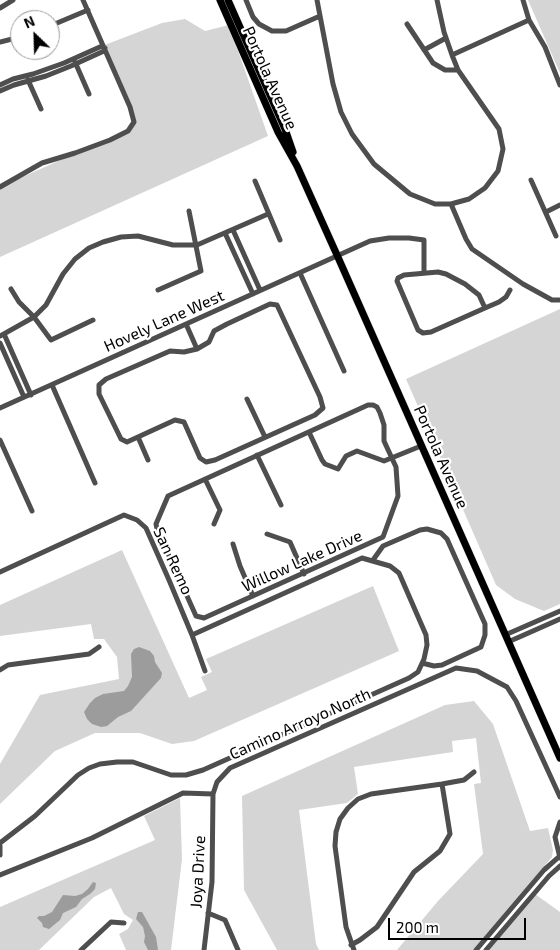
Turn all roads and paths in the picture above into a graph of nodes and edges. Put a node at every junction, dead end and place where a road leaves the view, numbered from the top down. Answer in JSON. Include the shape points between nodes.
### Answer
{"nodes":[{"id":1,"x":13,"y":0,"type":"edge"},
{"id":2,"x":83,"y":0,"type":"edge"},
{"id":3,"x":220,"y":0,"type":"edge"},
{"id":4,"x":228,"y":0,"type":"edge"},
{"id":5,"x":246,"y":0,"type":"edge"},
{"id":6,"x":317,"y":0,"type":"edge"},
{"id":7,"x":436,"y":0,"type":"edge"},
{"id":8,"x":522,"y":0,"type":"edge"},
{"id":9,"x":0,"y":8,"type":"edge"},
{"id":10,"x":88,"y":10,"type":"junction"},
{"id":11,"x":320,"y":16,"type":"junction"},
{"id":12,"x":529,"y":20,"type":"junction"},
{"id":13,"x":60,"y":22,"type":"edge"},
{"id":14,"x":408,"y":24,"type":"dead end"},
{"id":15,"x":231,"y":25,"type":"junction"},
{"id":16,"x":446,"y":38,"type":"junction"},
{"id":17,"x":105,"y":48,"type":"junction"},
{"id":18,"x":424,"y":50,"type":"junction"},
{"id":19,"x":452,"y":55,"type":"junction"},
{"id":20,"x":253,"y":56,"type":"junction"},
{"id":21,"x":75,"y":61,"type":"junction"},
{"id":22,"x":458,"y":70,"type":"junction"},
{"id":23,"x":27,"y":78,"type":"junction"},
{"id":24,"x":560,"y":85,"type":"edge"},
{"id":25,"x":0,"y":86,"type":"edge"},
{"id":26,"x":0,"y":91,"type":"edge"},
{"id":27,"x":90,"y":94,"type":"dead end"},
{"id":28,"x":41,"y":109,"type":"dead end"},
{"id":29,"x":297,"y":166,"type":"junction"},
{"id":30,"x":531,"y":180,"type":"dead end"},
{"id":31,"x":255,"y":181,"type":"dead end"},
{"id":32,"x":0,"y":187,"type":"edge"},
{"id":33,"x":451,"y":204,"type":"junction"},
{"id":34,"x":560,"y":205,"type":"edge"},
{"id":35,"x":189,"y":211,"type":"dead end"},
{"id":36,"x":546,"y":212,"type":"junction"},
{"id":37,"x":268,"y":214,"type":"junction"},
{"id":38,"x":233,"y":230,"type":"junction"},
{"id":39,"x":225,"y":233,"type":"junction"},
{"id":40,"x":556,"y":236,"type":"dead end"},
{"id":41,"x":280,"y":240,"type":"dead end"},
{"id":42,"x":197,"y":245,"type":"junction"},
{"id":43,"x":242,"y":250,"type":"junction"},
{"id":44,"x":235,"y":254,"type":"junction"},
{"id":45,"x":338,"y":256,"type":"junction"},
{"id":46,"x":300,"y":272,"type":"junction"},
{"id":47,"x":424,"y":273,"type":"junction"},
{"id":48,"x":11,"y":289,"type":"dead end"},
{"id":49,"x":158,"y":290,"type":"dead end"},
{"id":50,"x":260,"y":290,"type":"junction"},
{"id":51,"x":510,"y":290,"type":"dead end"},
{"id":52,"x":253,"y":294,"type":"junction"},
{"id":53,"x":560,"y":300,"type":"edge"},
{"id":54,"x":486,"y":308,"type":"junction"},
{"id":55,"x":34,"y":317,"type":"junction"},
{"id":56,"x":93,"y":320,"type":"dead end"},
{"id":57,"x":186,"y":324,"type":"junction"},
{"id":58,"x":2,"y":335,"type":"edge"},
{"id":59,"x":0,"y":343,"type":"edge"},
{"id":60,"x":197,"y":349,"type":"junction"},
{"id":61,"x":13,"y":354,"type":"junction"},
{"id":62,"x":6,"y":358,"type":"junction"},
{"id":63,"x":344,"y":371,"type":"dead end"},
{"id":64,"x":52,"y":385,"type":"junction"},
{"id":65,"x":30,"y":394,"type":"junction"},
{"id":66,"x":24,"y":397,"type":"junction"},
{"id":67,"x":247,"y":399,"type":"dead end"},
{"id":68,"x":0,"y":408,"type":"edge"},
{"id":69,"x":309,"y":432,"type":"junction"},
{"id":70,"x":138,"y":437,"type":"junction"},
{"id":71,"x":265,"y":437,"type":"junction"},
{"id":72,"x":0,"y":440,"type":"edge"},
{"id":73,"x":421,"y":446,"type":"junction"},
{"id":74,"x":257,"y":455,"type":"junction"},
{"id":75,"x":392,"y":459,"type":"junction"},
{"id":76,"x":148,"y":460,"type":"dead end"},
{"id":77,"x":205,"y":479,"type":"junction"},
{"id":78,"x":95,"y":483,"type":"dead end"},
{"id":79,"x":281,"y":506,"type":"dead end"},
{"id":80,"x":32,"y":511,"type":"dead end"},
{"id":81,"x":214,"y":524,"type":"dead end"},
{"id":82,"x":267,"y":534,"type":"dead end"},
{"id":83,"x":233,"y":544,"type":"dead end"},
{"id":84,"x":373,"y":560,"type":"junction"},
{"id":85,"x":0,"y":572,"type":"edge"},
{"id":86,"x":304,"y":574,"type":"junction"},
{"id":87,"x":253,"y":596,"type":"junction"},
{"id":88,"x":560,"y":611,"type":"edge"},
{"id":89,"x":560,"y":619,"type":"edge"},
{"id":90,"x":192,"y":635,"type":"junction"},
{"id":91,"x":507,"y":639,"type":"junction"},
{"id":92,"x":99,"y":648,"type":"dead end"},
{"id":93,"x":422,"y":663,"type":"junction"},
{"id":94,"x":0,"y":670,"type":"edge"},
{"id":95,"x":205,"y":671,"type":"dead end"},
{"id":96,"x":560,"y":758,"type":"edge"},
{"id":97,"x":474,"y":772,"type":"dead end"},
{"id":98,"x":442,"y":784,"type":"junction"},
{"id":99,"x":212,"y":794,"type":"junction"},
{"id":100,"x":560,"y":797,"type":"edge"},
{"id":101,"x":560,"y":822,"type":"edge"},
{"id":102,"x":0,"y":845,"type":"edge"},
{"id":103,"x":0,"y":855,"type":"edge"},
{"id":104,"x":560,"y":857,"type":"edge"},
{"id":105,"x":560,"y":866,"type":"edge"},
{"id":106,"x":0,"y":875,"type":"edge"},
{"id":107,"x":208,"y":913,"type":"junction"},
{"id":108,"x":124,"y":923,"type":"dead end"},
{"id":109,"x":89,"y":947,"type":"edge"},
{"id":110,"x":353,"y":947,"type":"edge"},
{"id":111,"x":81,"y":950,"type":"edge"},
{"id":112,"x":204,"y":950,"type":"edge"},
{"id":113,"x":238,"y":950,"type":"edge"},
{"id":114,"x":476,"y":950,"type":"edge"},
{"id":115,"x":486,"y":950,"type":"edge"}],
"edges":[{"from":1,"to":9,"type":"street"},
{"from":2,"to":10,"type":"street"},
{"from":3,"to":15,"type":"main road","name":"Portola Avenue"},
{"from":4,"to":20,"type":"main road","name":"Portola Avenue"},
{"from":5,"to":11,"type":"street","via":[[253,17],[272,31],[286,31]]},
{"from":6,"to":11,"type":"street"},
{"from":7,"to":16,"type":"street"},
{"from":8,"to":12,"type":"street"},
{"from":10,"to":13,"type":"street"},
{"from":10,"to":17,"type":"street"},
{"from":11,"to":33,"type":"street","via":[[333,84],[352,134],[374,164],[410,194],[435,204]]},
{"from":12,"to":19,"type":"street"},
{"from":12,"to":24,"type":"street","via":[[545,47]]},
{"from":14,"to":18,"type":"street"},
{"from":15,"to":20,"type":"main road","via":[[235,25]]},
{"from":15,"to":29,"type":"main road","name":"Portola Avenue","via":[[278,132]]},
{"from":16,"to":18,"type":"street"},
{"from":16,"to":19,"type":"street"},
{"from":17,"to":21,"type":"street","via":[[104,52]]},
{"from":17,"to":32,"type":"street","via":[[130,107],[134,122],[128,130],[84,150],[42,163]]},
{"from":18,"to":22,"type":"street","via":[[436,66]]},
{"from":19,"to":22,"type":"street"},
{"from":20,"to":29,"type":"main road","name":"Portola Avenue","via":[[285,129]]},
{"from":21,"to":23,"type":"street"},
{"from":21,"to":27,"type":"street"},
{"from":22,"to":33,"type":"street","via":[[499,129],[503,149],[498,171],[485,188],[469,199]]},
{"from":23,"to":25,"type":"street","via":[[12,79]]},
{"from":23,"to":26,"type":"street"},
{"from":23,"to":28,"type":"street"},
{"from":29,"to":45,"type":"main road","name":"Portola Avenue"},
{"from":30,"to":36,"type":"street"},
{"from":31,"to":37,"type":"street"},
{"from":33,"to":53,"type":"street","via":[[472,249],[523,284],[552,300]]},
{"from":34,"to":36,"type":"street"},
{"from":35,"to":42,"type":"street"},
{"from":36,"to":40,"type":"street"},
{"from":37,"to":38,"type":"street"},
{"from":37,"to":41,"type":"street"},
{"from":38,"to":39,"type":"street"},
{"from":38,"to":43,"type":"street"},
{"from":39,"to":42,"type":"street"},
{"from":39,"to":44,"type":"street"},
{"from":42,"to":49,"type":"street","via":[[201,271]]},
{"from":42,"to":55,"type":"street","via":[[173,245],[138,236],[121,237],[89,248],[63,274],[46,305]]},
{"from":43,"to":44,"type":"street"},
{"from":43,"to":50,"type":"street"},
{"from":44,"to":52,"type":"street"},
{"from":45,"to":46,"type":"street","name":"Hovely Lane West"},
{"from":45,"to":47,"type":"street","name":"Hovely Lane West","via":[[370,241],[389,238],[424,240]]},
{"from":45,"to":73,"type":"main road","name":"Portola Avenue"},
{"from":46,"to":50,"type":"street","name":"Hovely Lane West"},
{"from":46,"to":63,"type":"street"},
{"from":47,"to":54,"type":"street","via":[[446,274],[460,281],[479,295]]},
{"from":47,"to":54,"type":"street","via":[[404,275],[398,278],[397,284],[418,330],[423,334]]},
{"from":48,"to":55,"type":"street","via":[[18,302]]},
{"from":50,"to":52,"type":"street","name":"Hovely Lane West"},
{"from":51,"to":54,"type":"street","via":[[506,297]]},
{"from":52,"to":57,"type":"street","name":"Hovely Lane West"},
{"from":55,"to":56,"type":"street","via":[[51,340]]},
{"from":55,"to":58,"type":"street"},
{"from":57,"to":60,"type":"street"},
{"from":57,"to":64,"type":"street","name":"Hovely Lane West"},
{"from":58,"to":61,"type":"street"},
{"from":59,"to":62,"type":"street"},
{"from":60,"to":70,"type":"street","via":[[170,351],[99,385],[99,394],[120,439],[127,442]]},
{"from":60,"to":71,"type":"street","via":[[209,342],[214,331],[226,324],[270,304],[277,305],[323,408],[316,415]]},
{"from":61,"to":62,"type":"street"},
{"from":61,"to":65,"type":"street"},
{"from":62,"to":66,"type":"street"},
{"from":64,"to":65,"type":"street","name":"Hovely Lane West"},
{"from":64,"to":78,"type":"street"},
{"from":65,"to":66,"type":"street","name":"Hovely Lane West"},
{"from":66,"to":68,"type":"street","name":"Hovely Lane West"},
{"from":67,"to":71,"type":"street"},
{"from":69,"to":74,"type":"street","name":"Willow Lake Drive"},
{"from":69,"to":75,"type":"street","via":[[325,464],[338,469],[346,456],[357,451],[384,461]]},
{"from":69,"to":75,"type":"street","name":"Willow Lake Drive","via":[[373,405],[380,413],[384,440]]},
{"from":70,"to":71,"type":"street","via":[[175,420],[184,422],[200,458],[206,462]]},
{"from":70,"to":76,"type":"street"},
{"from":72,"to":80,"type":"street"},
{"from":73,"to":75,"type":"street"},
{"from":73,"to":91,"type":"main road","name":"Portola Avenue"},
{"from":74,"to":77,"type":"street","name":"Willow Lake Drive"},
{"from":74,"to":79,"type":"street"},
{"from":75,"to":86,"type":"street","name":"Willow Lake Drive","via":[[396,467],[398,496],[382,537]]},
{"from":77,"to":81,"type":"street","via":[[220,510]]},
{"from":77,"to":87,"type":"street","name":"Willow Lake Drive","via":[[168,496],[156,524],[157,529],[196,616],[204,618]]},
{"from":82,"to":86,"type":"street","via":[[290,542]]},
{"from":83,"to":87,"type":"street"},
{"from":84,"to":90,"type":"street","via":[[362,558]]},
{"from":84,"to":93,"type":"street","via":[[399,573],[426,635]]},
{"from":84,"to":93,"type":"street","via":[[383,546],[420,530],[441,532],[447,538],[484,624],[484,635],[481,647],[442,664]]},
{"from":85,"to":90,"type":"street","name":"San Remo","via":[[124,515],[146,528]]},
{"from":86,"to":87,"type":"street","name":"Willow Lake Drive"},
{"from":88,"to":91,"type":"street"},
{"from":89,"to":91,"type":"street"},
{"from":90,"to":95,"type":"street","name":"San Remo"},
{"from":91,"to":96,"type":"main road","name":"Portola Avenue"},
{"from":92,"to":94,"type":"street","via":[[89,654],[8,665]]},
{"from":93,"to":102,"type":"street","via":[[418,672],[409,678],[203,770],[171,775],[132,762],[89,768]]},
{"from":97,"to":98,"type":"street","via":[[464,780]]},
{"from":98,"to":110,"type":"street","via":[[450,834],[440,852],[414,872],[376,927]]},
{"from":98,"to":110,"type":"street","via":[[372,794],[358,799],[340,819],[335,846],[346,926]]},
{"from":99,"to":100,"type":"street","name":"Camino Arroyo North","via":[[216,782],[230,768],[456,668],[477,671],[507,687]]},
{"from":99,"to":106,"type":"street","via":[[183,793],[92,838]]},
{"from":99,"to":107,"type":"street","name":"Joya Drive","via":[[212,882]]},
{"from":101,"to":104,"type":"street","via":[[555,836]]},
{"from":102,"to":103,"type":"street"},
{"from":104,"to":114,"type":"street","via":[[544,870]]},
{"from":105,"to":115,"type":"street"},
{"from":107,"to":112,"type":"street","name":"Joya Drive"},
{"from":107,"to":113,"type":"street","via":[[225,920]]},
{"from":108,"to":109,"type":"street","via":[[111,922]]},
{"from":109,"to":111,"type":"street"}]}
